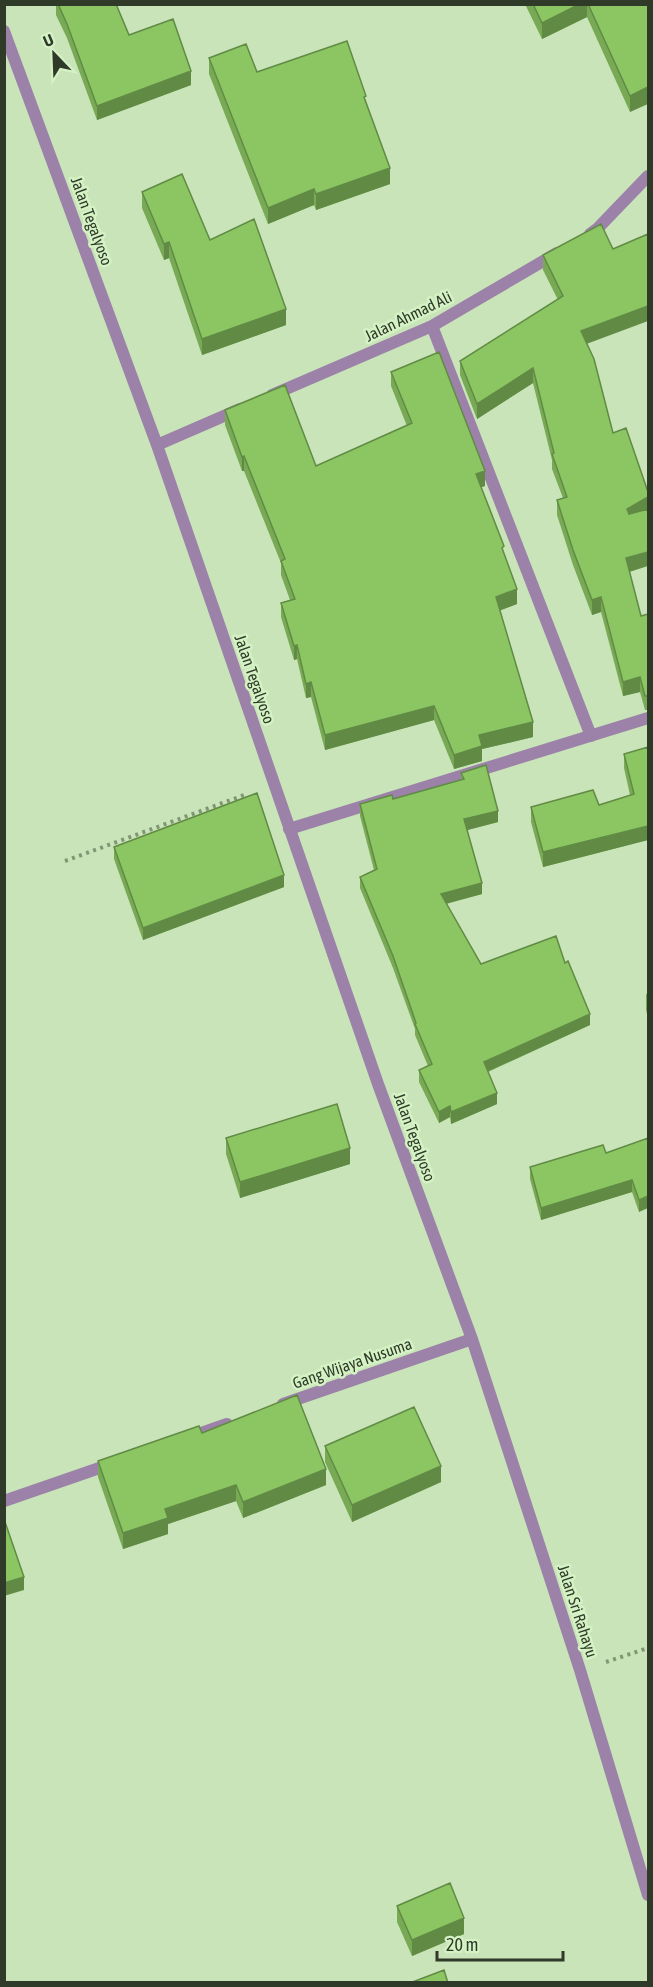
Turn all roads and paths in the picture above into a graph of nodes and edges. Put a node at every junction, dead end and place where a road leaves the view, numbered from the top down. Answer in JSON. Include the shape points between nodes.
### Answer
{"nodes":[{"id":1,"x":4,"y":31,"type":"edge"},
{"id":2,"x":648,"y":176,"type":"edge"},
{"id":3,"x":432,"y":326,"type":"junction"},
{"id":4,"x":157,"y":445,"type":"junction"},
{"id":5,"x":648,"y":718,"type":"edge"},
{"id":6,"x":591,"y":736,"type":"junction"},
{"id":7,"x":274,"y":785,"type":"junction"},
{"id":8,"x":289,"y":829,"type":"junction"},
{"id":9,"x":64,"y":861,"type":"dead end"},
{"id":10,"x":472,"y":1339,"type":"junction"},
{"id":11,"x":272,"y":1408,"type":"edge"},
{"id":12,"x":238,"y":1420,"type":"edge"},
{"id":13,"x":172,"y":1443,"type":"edge"},
{"id":14,"x":127,"y":1459,"type":"edge"},
{"id":15,"x":4,"y":1501,"type":"edge"},
{"id":16,"x":648,"y":1648,"type":"edge"},
{"id":17,"x":580,"y":1670,"type":"junction"},
{"id":18,"x":648,"y":1895,"type":"edge"}],
"edges":[{"from":1,"to":4,"type":"street","name":"Jalan Tegalyoso"},
{"from":2,"to":3,"type":"street","name":"Jalan Ahmad Ali","via":[[598,228]]},
{"from":3,"to":4,"type":"street","name":"Jalan Ahmad Ali"},
{"from":3,"to":6,"type":"street"},
{"from":4,"to":7,"type":"street","name":"Jalan Tegalyoso"},
{"from":5,"to":6,"type":"street"},
{"from":6,"to":8,"type":"street"},
{"from":7,"to":8,"type":"street","name":"Jalan Tegalyoso"},
{"from":7,"to":9,"type":"path"},
{"from":8,"to":10,"type":"street","name":"Jalan Tegalyoso"},
{"from":10,"to":11,"type":"street","name":"Gang Wijaya Nusuma"},
{"from":10,"to":17,"type":"street","name":"Jalan Sri Rahayu"},
{"from":12,"to":13,"type":"street"},
{"from":14,"to":15,"type":"street"},
{"from":16,"to":17,"type":"path"},
{"from":17,"to":18,"type":"street","name":"Jalan Sri Rahayu"}]}
